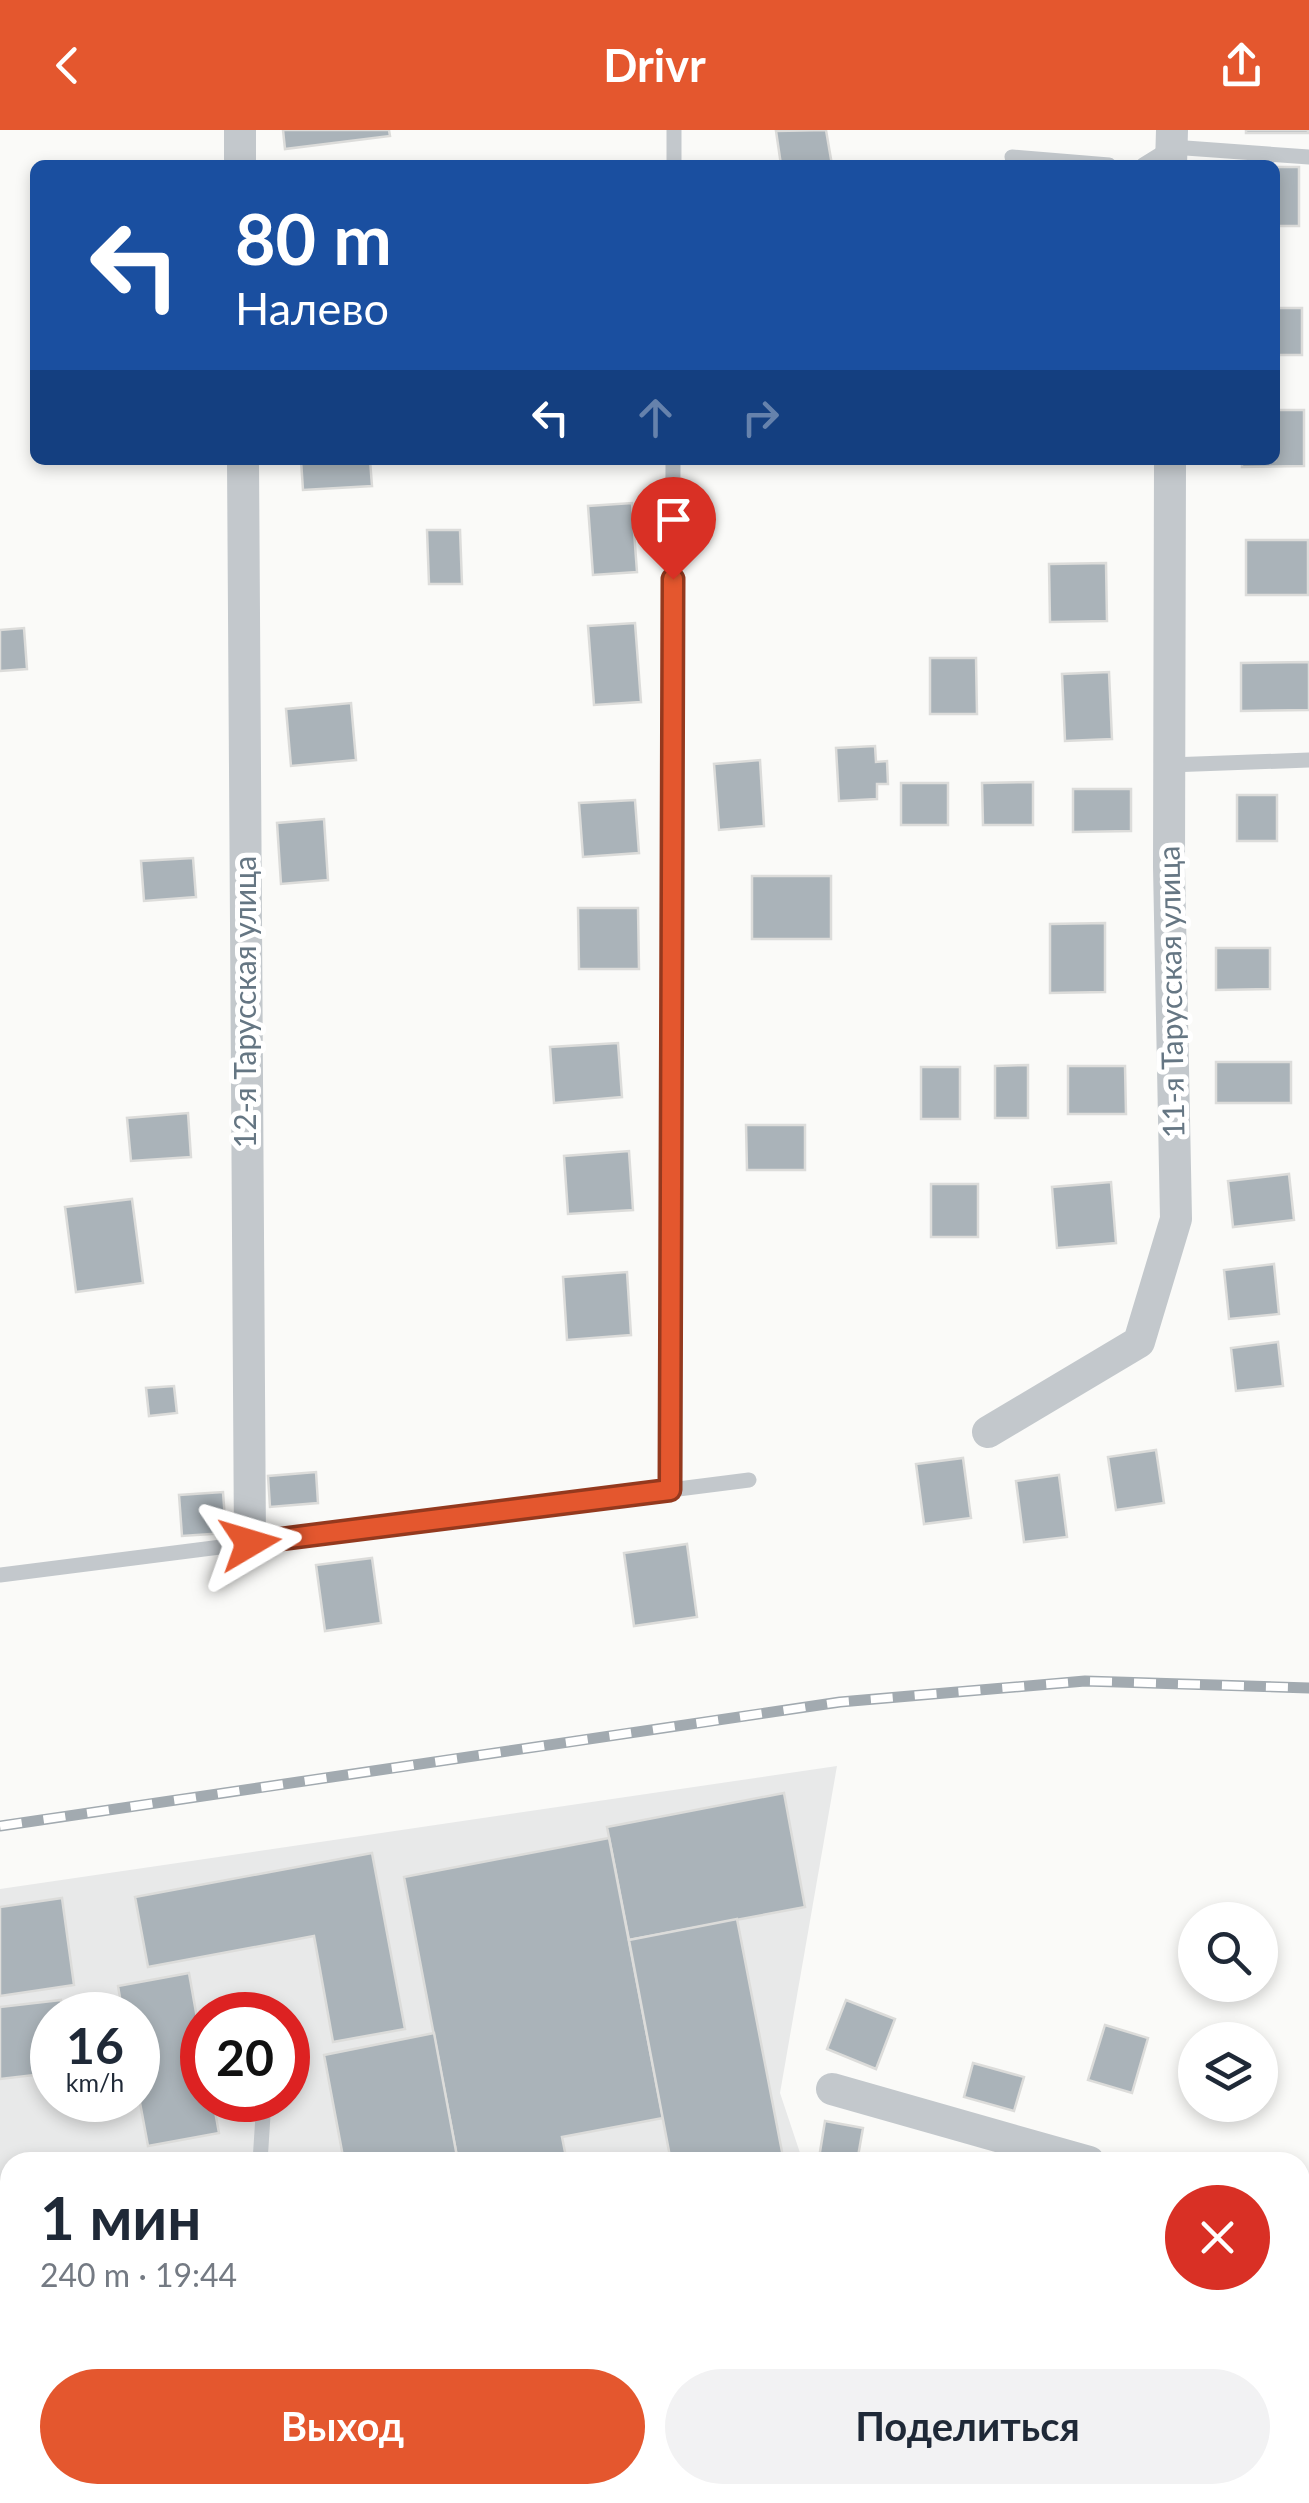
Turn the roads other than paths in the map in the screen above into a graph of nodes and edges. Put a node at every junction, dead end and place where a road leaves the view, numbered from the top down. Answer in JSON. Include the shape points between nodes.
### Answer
{"nodes":[{"id":1,"x":240,"y":130,"type":"edge"},
{"id":2,"x":674,"y":130,"type":"edge"},
{"id":3,"x":1172,"y":147,"type":"edge"},
{"id":4,"x":1012,"y":157,"type":"dead end"},
{"id":5,"x":1309,"y":157,"type":"edge"},
{"id":6,"x":240,"y":160,"type":"edge"},
{"id":7,"x":674,"y":160,"type":"edge"},
{"id":8,"x":1048,"y":160,"type":"edge"},
{"id":9,"x":1150,"y":160,"type":"edge"},
{"id":10,"x":242,"y":465,"type":"edge"},
{"id":11,"x":673,"y":465,"type":"edge"},
{"id":12,"x":1170,"y":465,"type":"edge"},
{"id":13,"x":1309,"y":760,"type":"edge"},
{"id":14,"x":1169,"y":765,"type":"junction"},
{"id":15,"x":988,"y":1432,"type":"dead end"},
{"id":16,"x":750,"y":1480,"type":"dead end"},
{"id":17,"x":670,"y":1490,"type":"junction"},
{"id":18,"x":250,"y":1543,"type":"junction"},
{"id":19,"x":0,"y":1575,"type":"edge"},
{"id":20,"x":832,"y":2089,"type":"dead end"},
{"id":21,"x":263,"y":2122,"type":"edge"},
{"id":22,"x":261,"y":2152,"type":"edge"},
{"id":23,"x":1054,"y":2152,"type":"edge"}],
"edges":[{"from":1,"to":6,"type":"street"},
{"from":2,"to":7,"type":"lane"},
{"from":3,"to":5,"type":"lane"},
{"from":3,"to":9,"type":"lane"},
{"from":4,"to":8,"type":"lane"},
{"from":10,"to":18,"type":"street","name":"12-я Тарусская улица"},
{"from":11,"to":17,"type":"lane"},
{"from":12,"to":14,"type":"street","name":"11-я Тарусская улица"},
{"from":13,"to":14,"type":"lane"},
{"from":14,"to":15,"type":"street","name":"11-я Тарусская улица","via":[[1176,1218],[1139,1342]]},
{"from":16,"to":17,"type":"lane"},
{"from":17,"to":18,"type":"lane"},
{"from":18,"to":19,"type":"lane"},
{"from":20,"to":23,"type":"street"},
{"from":21,"to":22,"type":"lane"}]}
